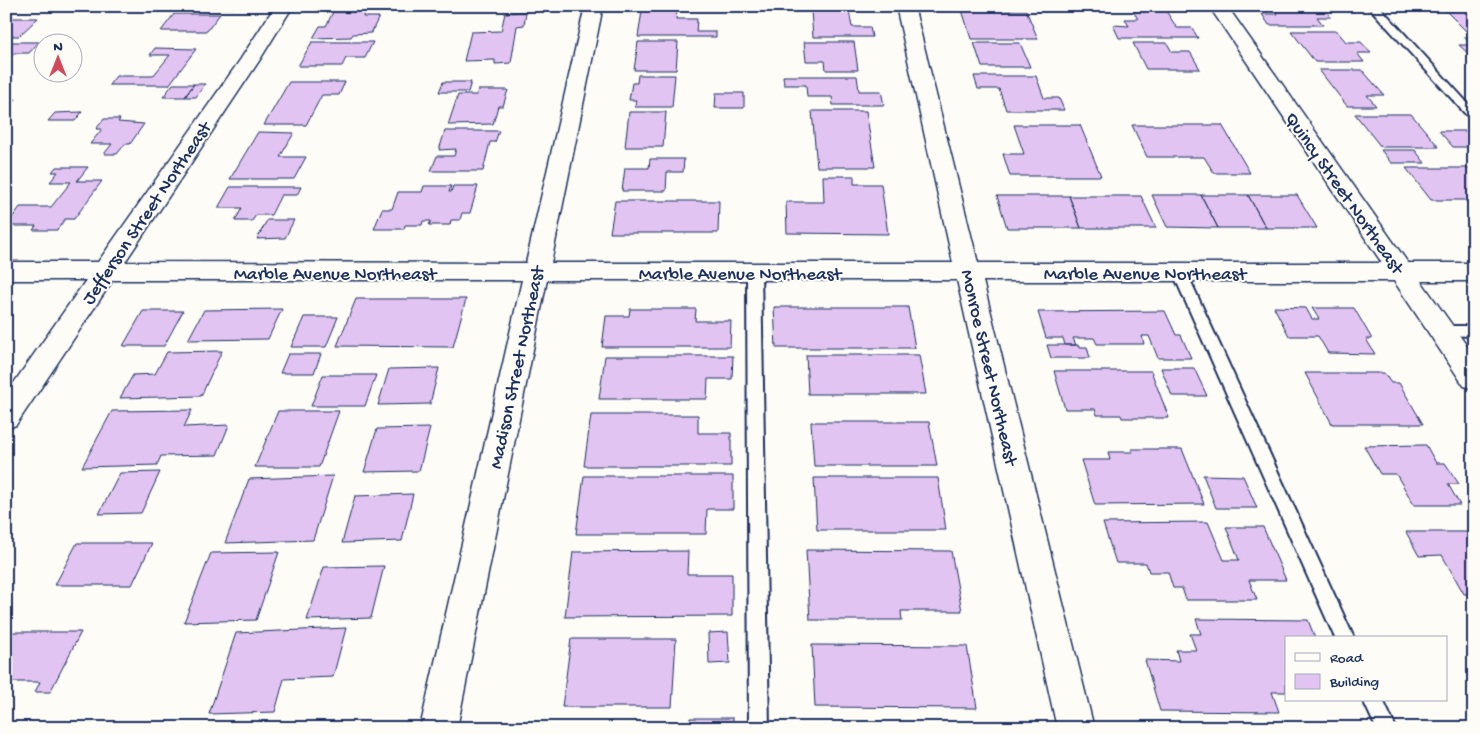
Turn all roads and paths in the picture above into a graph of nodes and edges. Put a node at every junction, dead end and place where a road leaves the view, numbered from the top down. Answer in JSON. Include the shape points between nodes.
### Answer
{"nodes":[{"id":1,"x":284,"y":6,"type":"edge"},
{"id":2,"x":594,"y":6,"type":"edge"},
{"id":3,"x":906,"y":6,"type":"edge"},
{"id":4,"x":1218,"y":6,"type":"edge"},
{"id":5,"x":1373,"y":6,"type":"edge"},
{"id":6,"x":1474,"y":117,"type":"edge"},
{"id":7,"x":6,"y":271,"type":"edge"},
{"id":8,"x":104,"y":271,"type":"junction"},
{"id":9,"x":754,"y":271,"type":"junction"},
{"id":10,"x":968,"y":271,"type":"junction"},
{"id":11,"x":1179,"y":271,"type":"junction"},
{"id":12,"x":536,"y":272,"type":"junction"},
{"id":13,"x":1474,"y":272,"type":"edge"},
{"id":14,"x":1401,"y":273,"type":"junction"},
{"id":15,"x":1442,"y":331,"type":"junction"},
{"id":16,"x":1474,"y":331,"type":"edge"},
{"id":17,"x":1474,"y":378,"type":"edge"},
{"id":18,"x":6,"y":417,"type":"edge"},
{"id":19,"x":1344,"y":636,"type":"edge"},
{"id":20,"x":1374,"y":702,"type":"edge"},
{"id":21,"x":438,"y":728,"type":"edge"},
{"id":22,"x":759,"y":728,"type":"edge"},
{"id":23,"x":1076,"y":728,"type":"edge"},
{"id":24,"x":1386,"y":728,"type":"edge"}],
"edges":[{"from":1,"to":8,"type":"street","name":"Jefferson Street Northeast"},
{"from":2,"to":12,"type":"street","name":"Madison Street Northeast"},
{"from":3,"to":10,"type":"street","name":"Monroe Street Northeast"},
{"from":4,"to":14,"type":"street","name":"Quincy Street Northeast"},
{"from":5,"to":6,"type":"lane"},
{"from":7,"to":8,"type":"street","name":"Marble Avenue Northeast"},
{"from":8,"to":12,"type":"street","name":"Marble Avenue Northeast"},
{"from":8,"to":18,"type":"street","name":"Jefferson Street Northeast"},
{"from":9,"to":10,"type":"street","name":"Marble Avenue Northeast"},
{"from":9,"to":12,"type":"street","name":"Marble Avenue Northeast"},
{"from":9,"to":22,"type":"lane"},
{"from":10,"to":11,"type":"street","name":"Marble Avenue Northeast"},
{"from":10,"to":23,"type":"street","name":"Monroe Street Northeast"},
{"from":11,"to":14,"type":"street","name":"Marble Avenue Northeast"},
{"from":11,"to":19,"type":"lane"},
{"from":12,"to":21,"type":"street","name":"Madison Street Northeast"},
{"from":13,"to":14,"type":"street","name":"Marble Avenue Northeast"},
{"from":14,"to":15,"type":"street","name":"Quincy Street Northeast"},
{"from":15,"to":16,"type":"lane"},
{"from":15,"to":17,"type":"street","name":"Quincy Street Northeast"},
{"from":20,"to":24,"type":"lane"}]}
